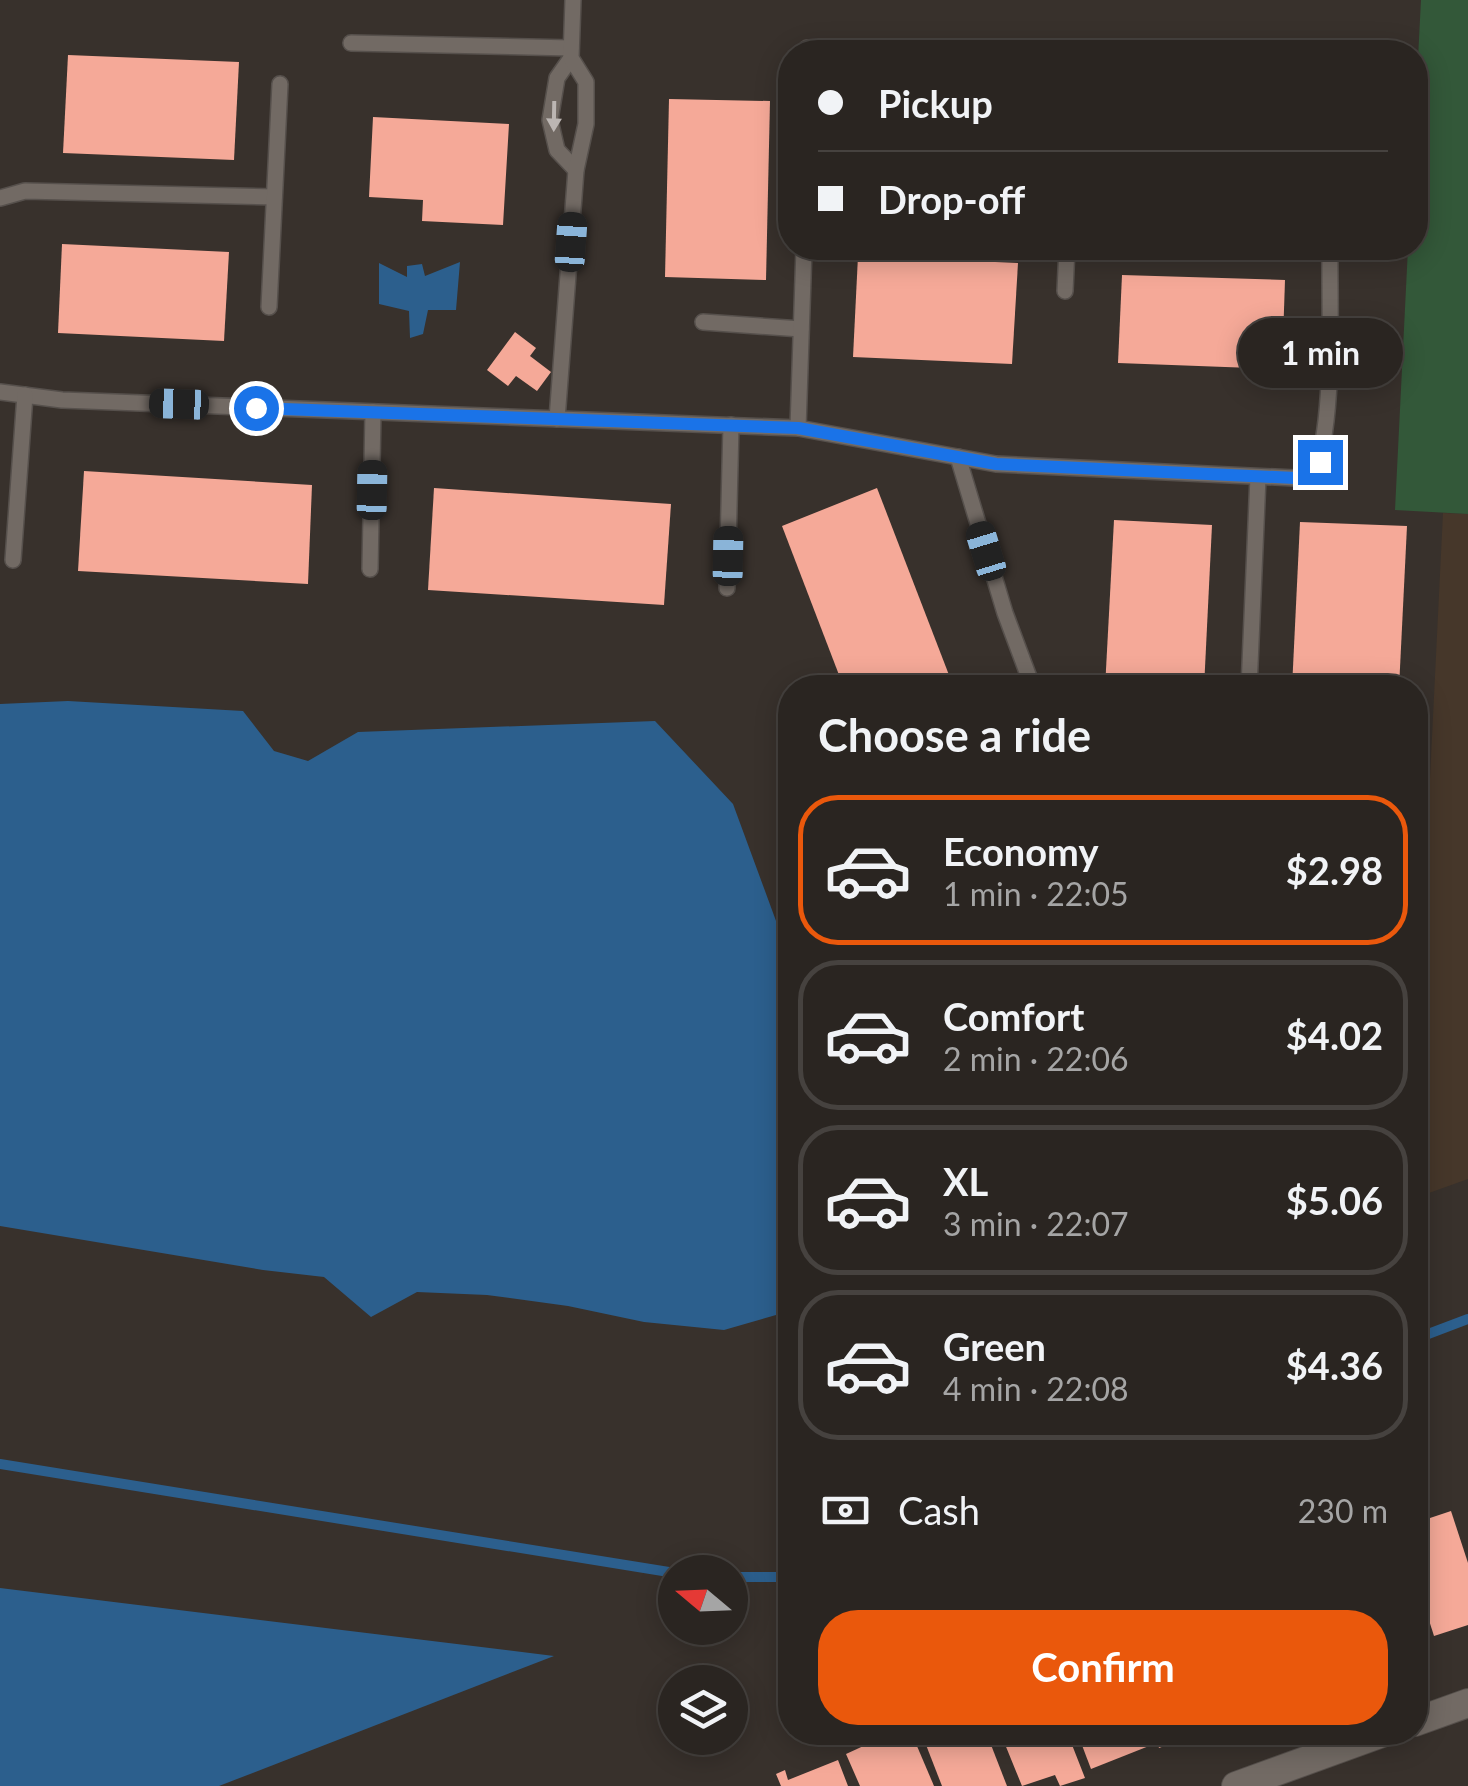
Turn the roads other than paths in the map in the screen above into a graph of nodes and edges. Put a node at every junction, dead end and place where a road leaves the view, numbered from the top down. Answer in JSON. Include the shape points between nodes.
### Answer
{"nodes":[{"id":1,"x":573,"y":0,"type":"edge"},
{"id":2,"x":352,"y":43,"type":"dead end"},
{"id":3,"x":571,"y":53,"type":"junction"},
{"id":4,"x":280,"y":84,"type":"dead end"},
{"id":5,"x":576,"y":170,"type":"junction"},
{"id":6,"x":274,"y":196,"type":"junction"},
{"id":7,"x":0,"y":198,"type":"edge"},
{"id":8,"x":804,"y":260,"type":"edge"},
{"id":9,"x":1067,"y":260,"type":"edge"},
{"id":10,"x":1330,"y":260,"type":"edge"},
{"id":11,"x":1065,"y":291,"type":"dead end"},
{"id":12,"x":269,"y":307,"type":"dead end"},
{"id":13,"x":703,"y":322,"type":"dead end"},
{"id":14,"x":801,"y":328,"type":"junction"},
{"id":15,"x":0,"y":392,"type":"edge"},
{"id":16,"x":26,"y":395,"type":"junction"},
{"id":17,"x":373,"y":412,"type":"junction"},
{"id":18,"x":556,"y":419,"type":"junction"},
{"id":19,"x":731,"y":425,"type":"junction"},
{"id":20,"x":798,"y":428,"type":"junction"},
{"id":21,"x":958,"y":457,"type":"junction"},
{"id":22,"x":1258,"y":477,"type":"junction"},
{"id":23,"x":13,"y":560,"type":"dead end"},
{"id":24,"x":370,"y":569,"type":"dead end"},
{"id":25,"x":727,"y":588,"type":"dead end"},
{"id":26,"x":1028,"y":675,"type":"edge"},
{"id":27,"x":1250,"y":675,"type":"edge"},
{"id":28,"x":1466,"y":1710,"type":"edge"},
{"id":29,"x":1428,"y":1719,"type":"edge"},
{"id":30,"x":1350,"y":1745,"type":"edge"},
{"id":31,"x":1236,"y":1786,"type":"edge"}],
"edges":[{"from":1,"to":3,"type":"lane"},
{"from":2,"to":3,"type":"lane"},
{"from":3,"to":5,"type":"lane","via":[[586,82]]},
{"from":3,"to":5,"type":"lane","one_way":true,"via":[[557,78],[550,120],[557,150]]},
{"from":4,"to":6,"type":"lane"},
{"from":5,"to":18,"type":"lane"},
{"from":6,"to":7,"type":"lane","via":[[25,192]]},
{"from":6,"to":12,"type":"lane"},
{"from":8,"to":14,"type":"lane"},
{"from":9,"to":11,"type":"lane"},
{"from":10,"to":22,"type":"lane","via":[[1320,462],[1312,476]]},
{"from":13,"to":14,"type":"lane"},
{"from":14,"to":20,"type":"lane"},
{"from":15,"to":16,"type":"lane"},
{"from":16,"to":17,"type":"lane"},
{"from":16,"to":23,"type":"lane"},
{"from":17,"to":18,"type":"lane"},
{"from":17,"to":24,"type":"lane"},
{"from":18,"to":19,"type":"lane"},
{"from":19,"to":20,"type":"lane"},
{"from":19,"to":25,"type":"lane"},
{"from":20,"to":21,"type":"lane"},
{"from":21,"to":22,"type":"lane"},
{"from":21,"to":26,"type":"lane"},
{"from":22,"to":27,"type":"lane"},
{"from":28,"to":29,"type":"street"},
{"from":30,"to":31,"type":"street"}]}
